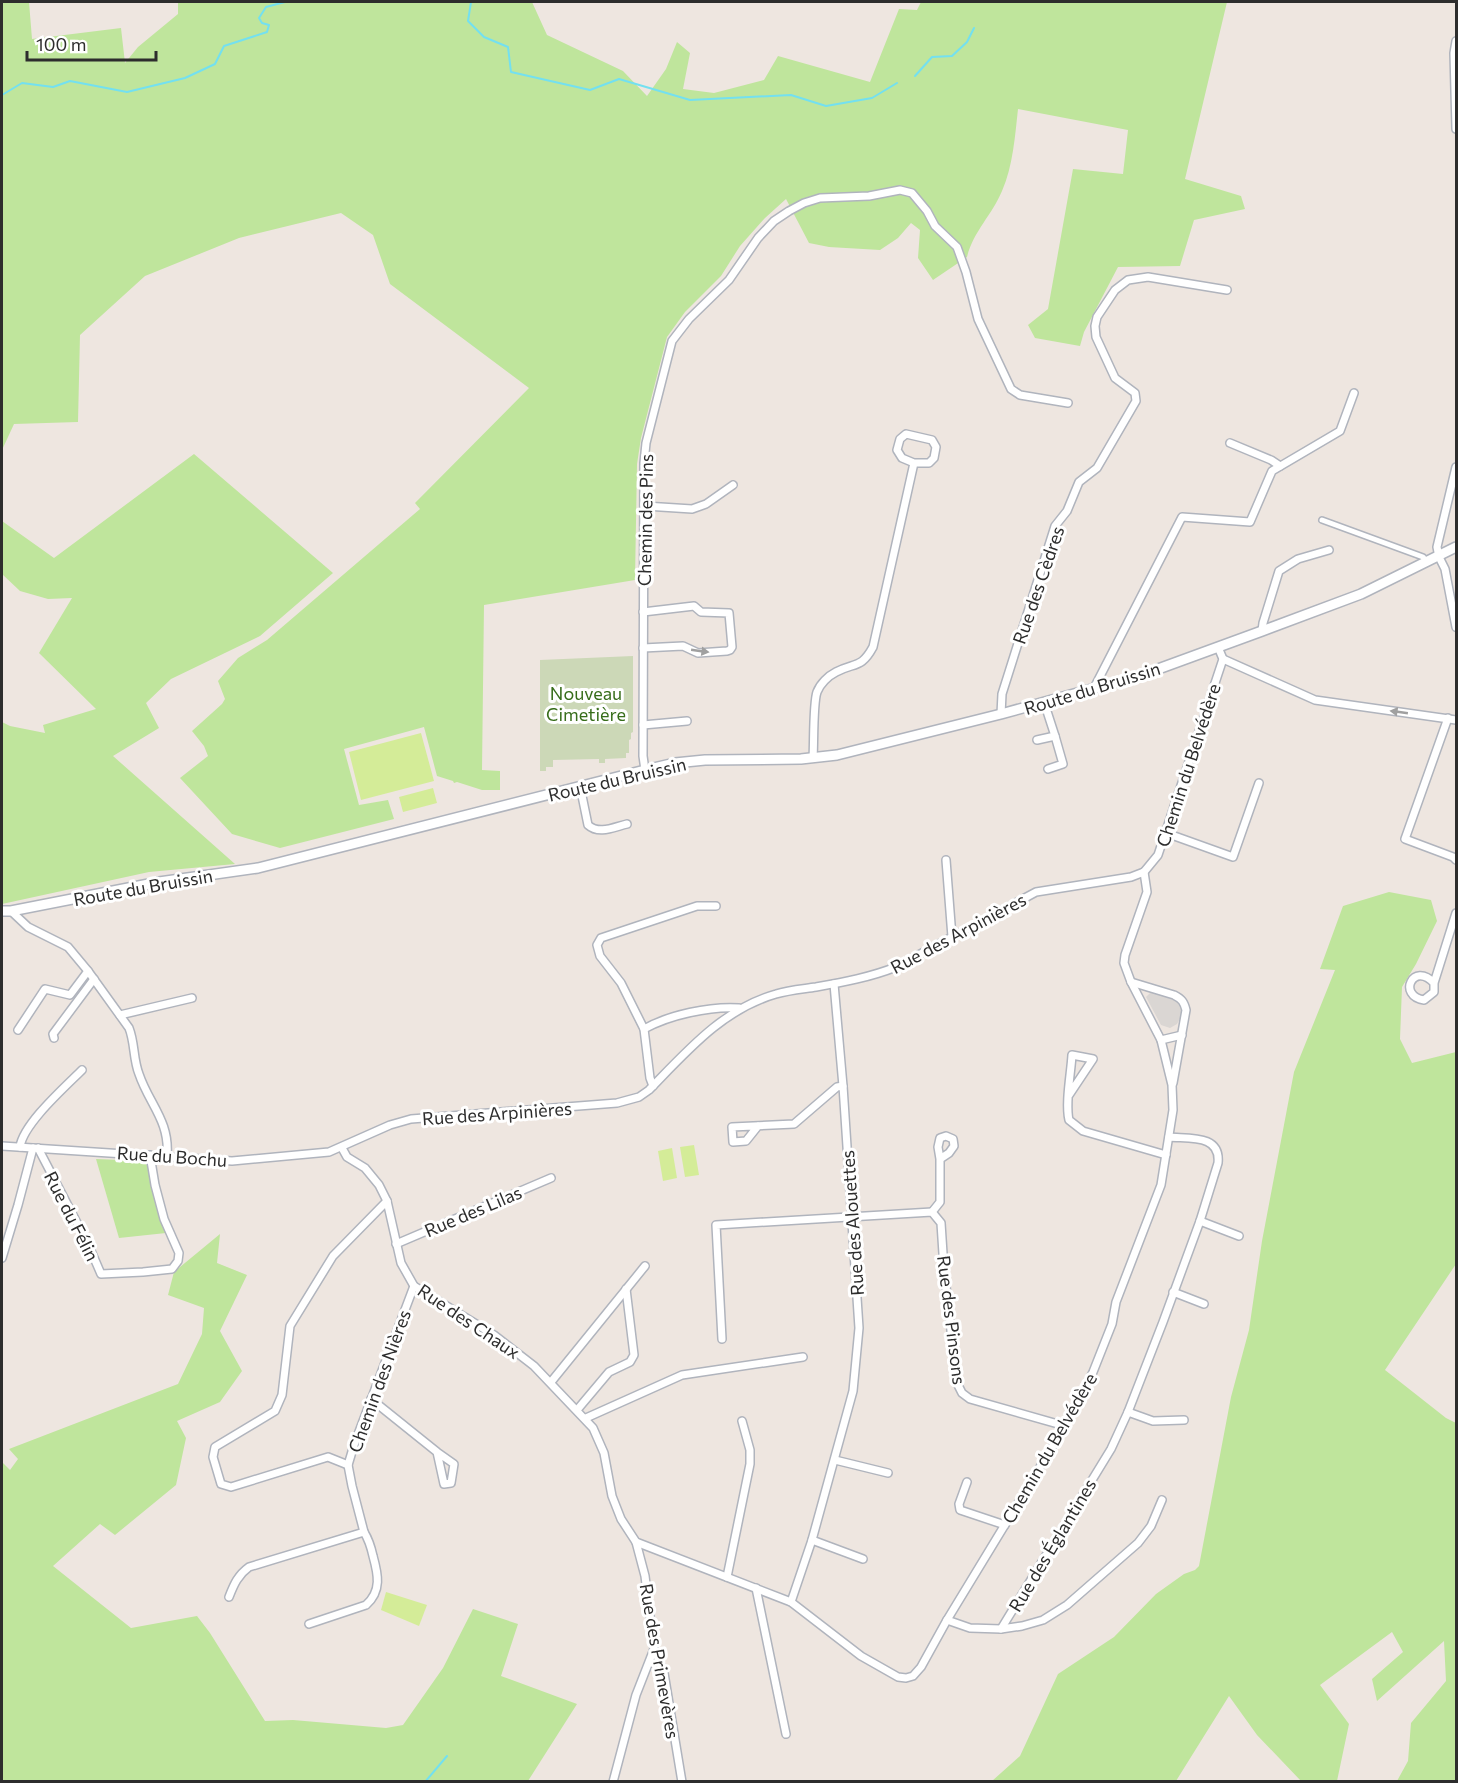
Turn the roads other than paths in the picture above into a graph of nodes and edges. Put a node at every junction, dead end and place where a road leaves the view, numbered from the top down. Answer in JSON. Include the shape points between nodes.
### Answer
{"nodes":[{"id":1,"x":1456,"y":41,"type":"edge"},
{"id":2,"x":1456,"y":129,"type":"edge"},
{"id":3,"x":1227,"y":290,"type":"dead end"},
{"id":4,"x":1354,"y":393,"type":"dead end"},
{"id":5,"x":1068,"y":403,"type":"dead end"},
{"id":6,"x":1230,"y":443,"type":"dead end"},
{"id":7,"x":914,"y":463,"type":"junction"},
{"id":8,"x":1280,"y":466,"type":"junction"},
{"id":9,"x":1456,"y":467,"type":"edge"},
{"id":10,"x":733,"y":485,"type":"dead end"},
{"id":11,"x":645,"y":506,"type":"junction"},
{"id":12,"x":1322,"y":520,"type":"dead end"},
{"id":13,"x":1456,"y":547,"type":"edge"},
{"id":14,"x":1329,"y":550,"type":"dead end"},
{"id":15,"x":1439,"y":557,"type":"junction"},
{"id":16,"x":1427,"y":563,"type":"junction"},
{"id":17,"x":644,"y":612,"type":"junction"},
{"id":18,"x":1456,"y":627,"type":"edge"},
{"id":19,"x":1262,"y":632,"type":"junction"},
{"id":20,"x":1218,"y":647,"type":"junction"},
{"id":21,"x":643,"y":648,"type":"junction"},
{"id":22,"x":1222,"y":660,"type":"junction"},
{"id":23,"x":1094,"y":688,"type":"junction"},
{"id":24,"x":1044,"y":702,"type":"junction"},
{"id":25,"x":1001,"y":714,"type":"junction"},
{"id":26,"x":1448,"y":718,"type":"junction"},
{"id":27,"x":1456,"y":720,"type":"edge"},
{"id":28,"x":687,"y":721,"type":"dead end"},
{"id":29,"x":643,"y":725,"type":"junction"},
{"id":30,"x":1055,"y":736,"type":"junction"},
{"id":31,"x":1038,"y":740,"type":"dead end"},
{"id":32,"x":813,"y":758,"type":"junction"},
{"id":33,"x":1048,"y":769,"type":"dead end"},
{"id":34,"x":645,"y":770,"type":"junction"},
{"id":35,"x":1259,"y":783,"type":"dead end"},
{"id":36,"x":580,"y":786,"type":"junction"},
{"id":37,"x":627,"y":824,"type":"dead end"},
{"id":38,"x":1166,"y":833,"type":"junction"},
{"id":39,"x":946,"y":860,"type":"dead end"},
{"id":40,"x":1456,"y":860,"type":"edge"},
{"id":41,"x":1144,"y":872,"type":"junction"},
{"id":42,"x":716,"y":906,"type":"dead end"},
{"id":43,"x":6,"y":911,"type":"edge"},
{"id":44,"x":1456,"y":913,"type":"edge"},
{"id":45,"x":952,"y":937,"type":"junction"},
{"id":46,"x":88,"y":971,"type":"junction"},
{"id":47,"x":94,"y":980,"type":"junction"},
{"id":48,"x":1131,"y":982,"type":"junction"},
{"id":49,"x":1434,"y":983,"type":"dead end"},
{"id":50,"x":834,"y":984,"type":"junction"},
{"id":51,"x":192,"y":998,"type":"dead end"},
{"id":52,"x":739,"y":1008,"type":"junction"},
{"id":53,"x":120,"y":1015,"type":"junction"},
{"id":54,"x":644,"y":1029,"type":"junction"},
{"id":55,"x":18,"y":1030,"type":"dead end"},
{"id":56,"x":1182,"y":1035,"type":"junction"},
{"id":57,"x":54,"y":1038,"type":"dead end"},
{"id":58,"x":1161,"y":1040,"type":"junction"},
{"id":59,"x":82,"y":1070,"type":"dead end"},
{"id":60,"x":1172,"y":1085,"type":"junction"},
{"id":61,"x":653,"y":1086,"type":"junction"},
{"id":62,"x":843,"y":1086,"type":"junction"},
{"id":63,"x":1069,"y":1095,"type":"junction"},
{"id":64,"x":758,"y":1126,"type":"dead end"},
{"id":65,"x":1169,"y":1137,"type":"junction"},
{"id":66,"x":2,"y":1146,"type":"edge"},
{"id":67,"x":20,"y":1147,"type":"junction"},
{"id":68,"x":35,"y":1148,"type":"junction"},
{"id":69,"x":342,"y":1148,"type":"junction"},
{"id":70,"x":150,"y":1155,"type":"junction"},
{"id":71,"x":1166,"y":1155,"type":"junction"},
{"id":72,"x":167,"y":1156,"type":"junction"},
{"id":73,"x":940,"y":1159,"type":"dead end"},
{"id":74,"x":551,"y":1178,"type":"dead end"},
{"id":75,"x":387,"y":1201,"type":"junction"},
{"id":76,"x":932,"y":1212,"type":"junction"},
{"id":77,"x":852,"y":1217,"type":"junction"},
{"id":78,"x":1200,"y":1221,"type":"junction"},
{"id":79,"x":1239,"y":1236,"type":"dead end"},
{"id":80,"x":396,"y":1244,"type":"junction"},
{"id":81,"x":2,"y":1258,"type":"edge"},
{"id":82,"x":645,"y":1266,"type":"dead end"},
{"id":83,"x":414,"y":1286,"type":"junction"},
{"id":84,"x":626,"y":1289,"type":"junction"},
{"id":85,"x":1173,"y":1292,"type":"junction"},
{"id":86,"x":1204,"y":1304,"type":"dead end"},
{"id":87,"x":722,"y":1339,"type":"dead end"},
{"id":88,"x":802,"y":1357,"type":"dead end"},
{"id":89,"x":551,"y":1382,"type":"junction"},
{"id":90,"x":371,"y":1399,"type":"junction"},
{"id":91,"x":577,"y":1410,"type":"junction"},
{"id":92,"x":1128,"y":1412,"type":"junction"},
{"id":93,"x":586,"y":1418,"type":"junction"},
{"id":94,"x":1184,"y":1420,"type":"dead end"},
{"id":95,"x":742,"y":1421,"type":"dead end"},
{"id":96,"x":1065,"y":1426,"type":"junction"},
{"id":97,"x":437,"y":1452,"type":"dead end"},
{"id":98,"x":835,"y":1460,"type":"junction"},
{"id":99,"x":348,"y":1465,"type":"junction"},
{"id":100,"x":888,"y":1473,"type":"dead end"},
{"id":101,"x":968,"y":1482,"type":"dead end"},
{"id":102,"x":1162,"y":1500,"type":"dead end"},
{"id":103,"x":1005,"y":1525,"type":"junction"},
{"id":104,"x":364,"y":1532,"type":"junction"},
{"id":105,"x":812,"y":1540,"type":"junction"},
{"id":106,"x":636,"y":1542,"type":"junction"},
{"id":107,"x":863,"y":1559,"type":"dead end"},
{"id":108,"x":727,"y":1578,"type":"junction"},
{"id":109,"x":756,"y":1588,"type":"junction"},
{"id":110,"x":229,"y":1597,"type":"dead end"},
{"id":111,"x":791,"y":1602,"type":"junction"},
{"id":112,"x":947,"y":1620,"type":"junction"},
{"id":113,"x":309,"y":1624,"type":"dead end"},
{"id":114,"x":1001,"y":1629,"type":"junction"},
{"id":115,"x":654,"y":1649,"type":"junction"},
{"id":116,"x":786,"y":1734,"type":"dead end"},
{"id":117,"x":613,"y":1782,"type":"edge"},
{"id":118,"x":682,"y":1782,"type":"edge"}],
"edges":[{"from":1,"to":2,"type":"street"},
{"from":3,"to":25,"type":"street","name":"Rue des Cèdres","via":[[1148,277],[1128,280],[1115,290],[1097,317],[1096,337],[1115,378],[1135,393],[1136,400],[1097,468],[1079,482],[1067,511],[1055,526],[1002,694]]},
{"from":4,"to":8,"type":"street","via":[[1340,431]]},
{"from":5,"to":11,"type":"street","name":"Chemin des Pins","via":[[1020,395],[1011,388],[978,319],[957,247],[935,226],[912,193],[900,190],[820,198],[774,221],[729,280],[688,319],[672,341],[646,443]]},
{"from":6,"to":8,"type":"street"},
{"from":7,"to":7,"type":"street","via":[[902,458],[897,450],[900,438],[906,434],[932,440],[936,447],[929,463]]},
{"from":7,"to":32,"type":"street","via":[[873,646],[867,658],[835,672],[816,694]]},
{"from":8,"to":23,"type":"street","via":[[1272,471],[1250,522],[1182,517]]},
{"from":9,"to":15,"type":"street","via":[[1437,547]]},
{"from":10,"to":11,"type":"street","via":[[692,509]]},
{"from":11,"to":17,"type":"street","name":"Chemin des Pins"},
{"from":12,"to":16,"type":"street","via":[[1423,557]]},
{"from":13,"to":15,"type":"street","name":"Route du Bruissin"},
{"from":14,"to":19,"type":"street","via":[[1298,559],[1279,571]]},
{"from":15,"to":16,"type":"street","name":"Route du Bruissin"},
{"from":15,"to":18,"type":"street"},
{"from":16,"to":19,"type":"street","name":"Route du Bruissin","via":[[1361,594]]},
{"from":17,"to":21,"type":"street","name":"Chemin des Pins"},
{"from":21,"to":17,"type":"street","one_way":true,"via":[[683,645],[698,653],[727,651],[732,647],[729,613],[701,612],[694,606]]},
{"from":19,"to":20,"type":"street","name":"Route du Bruissin"},
{"from":20,"to":22,"type":"street","name":"Chemin du Belvédère"},
{"from":20,"to":23,"type":"street","name":"Route du Bruissin"},
{"from":21,"to":29,"type":"street","name":"Chemin des Pins"},
{"from":26,"to":22,"type":"street","one_way":true,"via":[[1315,700]]},
{"from":22,"to":38,"type":"street","name":"Chemin du Belvédère"},
{"from":23,"to":24,"type":"street","name":"Route du Bruissin"},
{"from":24,"to":25,"type":"street","name":"Route du Bruissin"},
{"from":24,"to":30,"type":"street"},
{"from":25,"to":32,"type":"street","name":"Route du Bruissin"},
{"from":26,"to":27,"type":"street"},
{"from":26,"to":40,"type":"street","via":[[1405,839]]},
{"from":28,"to":29,"type":"street"},
{"from":29,"to":34,"type":"street","name":"Chemin des Pins"},
{"from":30,"to":31,"type":"street"},
{"from":30,"to":33,"type":"street","via":[[1063,765]]},
{"from":32,"to":34,"type":"street","name":"Route du Bruissin","via":[[705,760]]},
{"from":34,"to":36,"type":"street","name":"Route du Bruissin"},
{"from":35,"to":38,"type":"street","via":[[1233,857]]},
{"from":36,"to":37,"type":"street","via":[[588,825],[599,831]]},
{"from":36,"to":43,"type":"street","name":"Route du Bruissin","via":[[258,868]]},
{"from":38,"to":41,"type":"street","name":"Chemin du Belvédère","via":[[1158,855]]},
{"from":39,"to":45,"type":"street"},
{"from":41,"to":45,"type":"street","name":"Rue des Arpinières","via":[[1036,892]]},
{"from":41,"to":48,"type":"street","name":"Chemin du Belvédère","via":[[1147,892],[1124,963]]},
{"from":42,"to":54,"type":"street","via":[[697,906],[601,938],[597,945],[600,956],[621,983]]},
{"from":43,"to":46,"type":"street","via":[[69,947]]},
{"from":44,"to":49,"type":"street"},
{"from":45,"to":50,"type":"street","name":"Rue des Arpinières","via":[[879,974]]},
{"from":46,"to":47,"type":"street"},
{"from":46,"to":55,"type":"street","via":[[70,995],[45,989]]},
{"from":47,"to":53,"type":"street"},
{"from":47,"to":57,"type":"street","via":[[53,1034]]},
{"from":48,"to":56,"type":"street","name":"Chemin du Belvédère","via":[[1181,998],[1186,1010]]},
{"from":48,"to":58,"type":"street","name":"Chemin du Belvédère"},
{"from":50,"to":52,"type":"street","name":"Rue des Arpinières","via":[[778,993]]},
{"from":50,"to":62,"type":"street","name":"Rue des Alouettes"},
{"from":51,"to":53,"type":"street"},
{"from":52,"to":54,"type":"street","name":"Rue des Arpinières","via":[[696,1012],[658,1021]]},
{"from":52,"to":61,"type":"street","name":"Rue des Arpinières"},
{"from":53,"to":72,"type":"street","via":[[134,1039],[138,1073],[166,1130]]},
{"from":54,"to":61,"type":"street"},
{"from":56,"to":58,"type":"street"},
{"from":56,"to":60,"type":"street","name":"Chemin du Belvédère"},
{"from":58,"to":60,"type":"street","name":"Chemin du Belvédère"},
{"from":59,"to":67,"type":"street","via":[[44,1108]]},
{"from":60,"to":65,"type":"street","name":"Chemin du Belvédère"},
{"from":61,"to":69,"type":"street","name":"Rue des Arpinières","via":[[639,1096],[616,1103],[411,1119]]},
{"from":62,"to":64,"type":"street","via":[[794,1124]]},
{"from":62,"to":77,"type":"street","name":"Rue des Alouettes"},
{"from":63,"to":63,"type":"street","via":[[1072,1055],[1093,1059],[1075,1086]]},
{"from":63,"to":71,"type":"street","via":[[1068,1115],[1073,1125]]},
{"from":65,"to":71,"type":"street","name":"Chemin du Belvédère"},
{"from":65,"to":78,"type":"street","name":"Rue des Églantines","via":[[1208,1141],[1219,1154]]},
{"from":66,"to":67,"type":"street","name":"Rue du Bochu"},
{"from":67,"to":68,"type":"street","name":"Rue du Bochu"},
{"from":68,"to":70,"type":"street","name":"Rue du Bochu"},
{"from":68,"to":70,"type":"street","name":"Rue du Félin","via":[[101,1274],[172,1269],[178,1261],[179,1253],[164,1219]]},
{"from":68,"to":81,"type":"street"},
{"from":69,"to":72,"type":"street","name":"Rue du Bochu","via":[[232,1161]]},
{"from":69,"to":75,"type":"street","name":"Rue des Chaux","via":[[347,1157],[372,1176]]},
{"from":70,"to":72,"type":"street","name":"Rue du Bochu"},
{"from":71,"to":96,"type":"street","name":"Chemin du Belvédère","via":[[1161,1185],[1116,1302],[1112,1324]]},
{"from":73,"to":76,"type":"street","via":[[940,1202]]},
{"from":74,"to":80,"type":"street","name":"Rue des Lilas"},
{"from":75,"to":80,"type":"street","name":"Rue des Chaux"},
{"from":75,"to":99,"type":"street","via":[[333,1256],[290,1326],[282,1395],[274,1411],[215,1447],[213,1457],[221,1484],[231,1487],[328,1456]]},
{"from":76,"to":77,"type":"street"},
{"from":76,"to":96,"type":"street","name":"Rue des Pinsons","via":[[941,1223],[957,1383],[962,1393],[970,1399]]},
{"from":77,"to":87,"type":"street","via":[[716,1225]]},
{"from":77,"to":98,"type":"street","name":"Rue des Alouettes","via":[[859,1328],[853,1391]]},
{"from":78,"to":79,"type":"street"},
{"from":78,"to":85,"type":"street","name":"Rue des Églantines"},
{"from":80,"to":83,"type":"street","name":"Rue des Chaux"},
{"from":82,"to":84,"type":"street"},
{"from":83,"to":89,"type":"street","name":"Rue des Chaux","via":[[494,1335]]},
{"from":83,"to":90,"type":"street","name":"Chemin des Nières"},
{"from":84,"to":89,"type":"street"},
{"from":84,"to":91,"type":"street","via":[[634,1355],[630,1362],[609,1372]]},
{"from":85,"to":86,"type":"street"},
{"from":85,"to":92,"type":"street","name":"Rue des Églantines"},
{"from":88,"to":93,"type":"street","via":[[682,1375]]},
{"from":89,"to":91,"type":"street","name":"Rue des Chaux"},
{"from":90,"to":97,"type":"street"},
{"from":90,"to":99,"type":"street","name":"Chemin des Nières"},
{"from":91,"to":93,"type":"street","name":"Rue des Chaux"},
{"from":92,"to":94,"type":"street","via":[[1153,1422]]},
{"from":92,"to":114,"type":"street","name":"Rue des Églantines","via":[[1111,1449]]},
{"from":93,"to":106,"type":"street","name":"Rue des Chaux","via":[[604,1453],[621,1519]]},
{"from":95,"to":108,"type":"street","via":[[750,1464]]},
{"from":96,"to":103,"type":"street","name":"Chemin du Belvédère"},
{"from":98,"to":100,"type":"street"},
{"from":98,"to":105,"type":"street","name":"Rue des Alouettes"},
{"from":99,"to":104,"type":"street","name":"Chemin des Nières"},
{"from":101,"to":103,"type":"street","via":[[958,1504],[960,1510]]},
{"from":102,"to":114,"type":"street","via":[[1151,1526],[1138,1543],[1067,1605],[1043,1620]]},
{"from":103,"to":112,"type":"street","name":"Chemin du Belvédère"},
{"from":104,"to":110,"type":"street","via":[[249,1567],[235,1582]]},
{"from":104,"to":113,"type":"street","name":"Chemin des Nières","via":[[379,1577],[372,1600]]},
{"from":105,"to":107,"type":"street"},
{"from":105,"to":111,"type":"street","name":"Rue des Alouettes"},
{"from":106,"to":108,"type":"street"},
{"from":106,"to":115,"type":"street","name":"Rue des Primevères","via":[[645,1576]]},
{"from":108,"to":109,"type":"street"},
{"from":109,"to":111,"type":"street"},
{"from":109,"to":116,"type":"street"},
{"from":111,"to":112,"type":"street","name":"Chemin du Belvédère","via":[[861,1656],[906,1678],[921,1667]]},
{"from":112,"to":114,"type":"street","name":"Rue des Églantines","via":[[970,1628]]},
{"from":115,"to":117,"type":"street","via":[[636,1695]]},
{"from":115,"to":118,"type":"street","name":"Rue des Primevères","via":[[664,1673]]}]}
